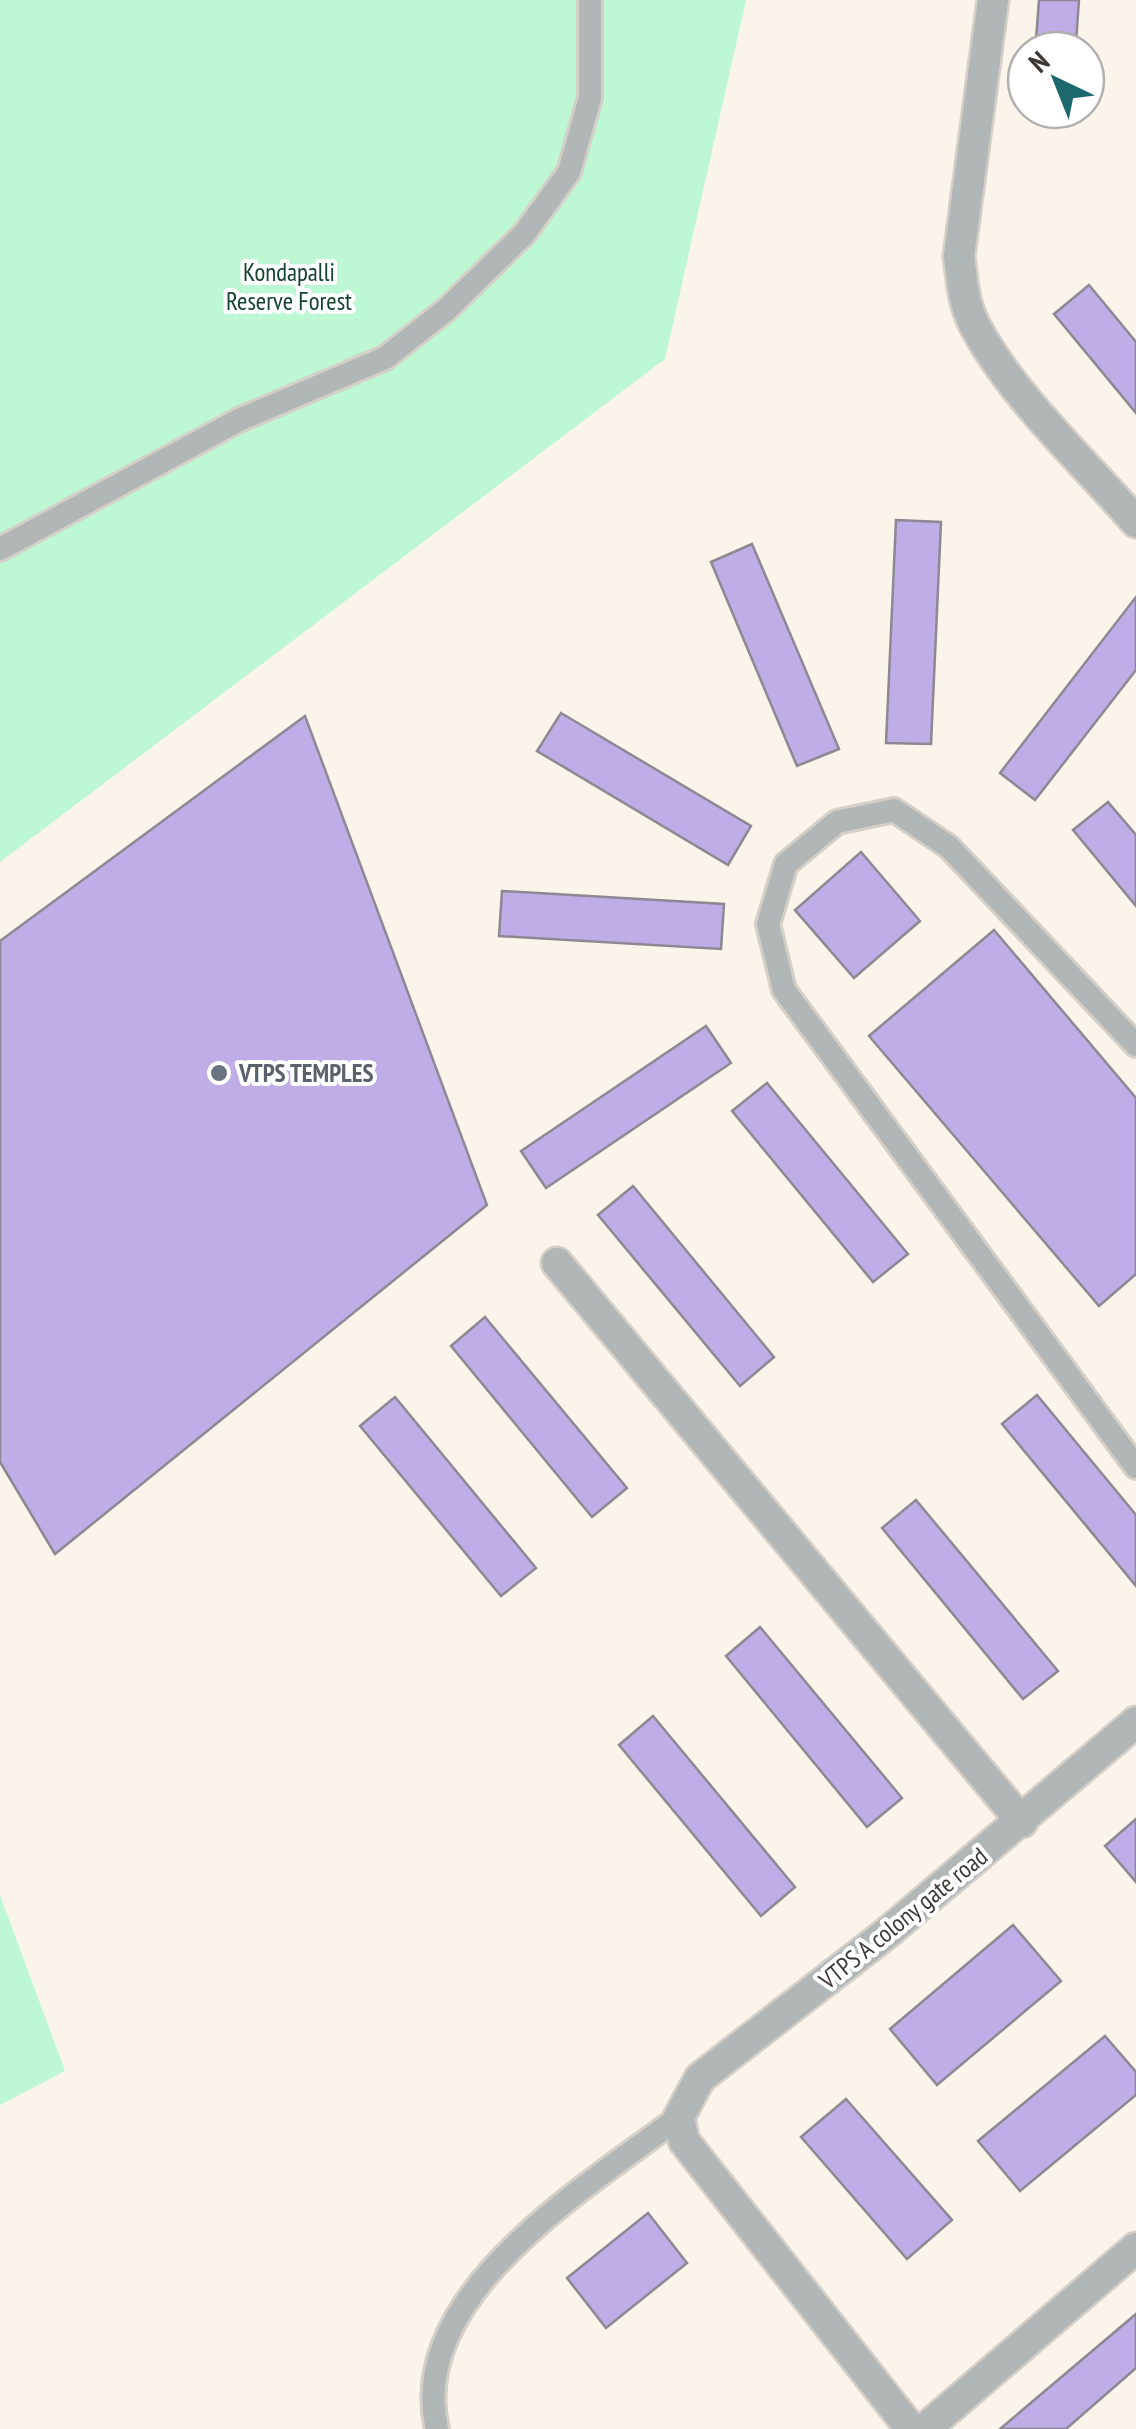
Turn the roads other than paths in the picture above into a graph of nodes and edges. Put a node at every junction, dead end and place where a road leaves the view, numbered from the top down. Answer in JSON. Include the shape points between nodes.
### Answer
{"nodes":[{"id":1,"x":590,"y":0,"type":"edge"},
{"id":2,"x":993,"y":0,"type":"edge"},
{"id":3,"x":1136,"y":522,"type":"edge"},
{"id":4,"x":0,"y":549,"type":"edge"},
{"id":5,"x":1136,"y":1045,"type":"edge"},
{"id":6,"x":558,"y":1263,"type":"dead end"},
{"id":7,"x":1136,"y":1467,"type":"edge"},
{"id":8,"x":1136,"y":1722,"type":"edge"},
{"id":9,"x":1022,"y":1822,"type":"junction"},
{"id":10,"x":678,"y":2117,"type":"junction"},
{"id":11,"x":1136,"y":2248,"type":"edge"},
{"id":12,"x":437,"y":2429,"type":"edge"},
{"id":13,"x":911,"y":2429,"type":"edge"},
{"id":14,"x":925,"y":2429,"type":"edge"}],
"edges":[{"from":1,"to":4,"type":"lane","via":[[590,98],[568,172],[524,234],[446,310],[384,358],[239,420]]},
{"from":2,"to":3,"type":"street","via":[[959,256],[964,296],[1004,370]]},
{"from":5,"to":7,"type":"lane","via":[[950,847],[894,810],[837,822],[786,864],[768,924],[784,990]]},
{"from":6,"to":9,"type":"street"},
{"from":8,"to":9,"type":"street","name":"VTPS A colony gate road"},
{"from":9,"to":10,"type":"street","name":"VTPS A colony gate road","via":[[700,2078]]},
{"from":10,"to":12,"type":"lane","via":[[531,2231],[470,2295],[437,2368]]},
{"from":10,"to":13,"type":"street","via":[[684,2141]]},
{"from":11,"to":14,"type":"street"}]}
